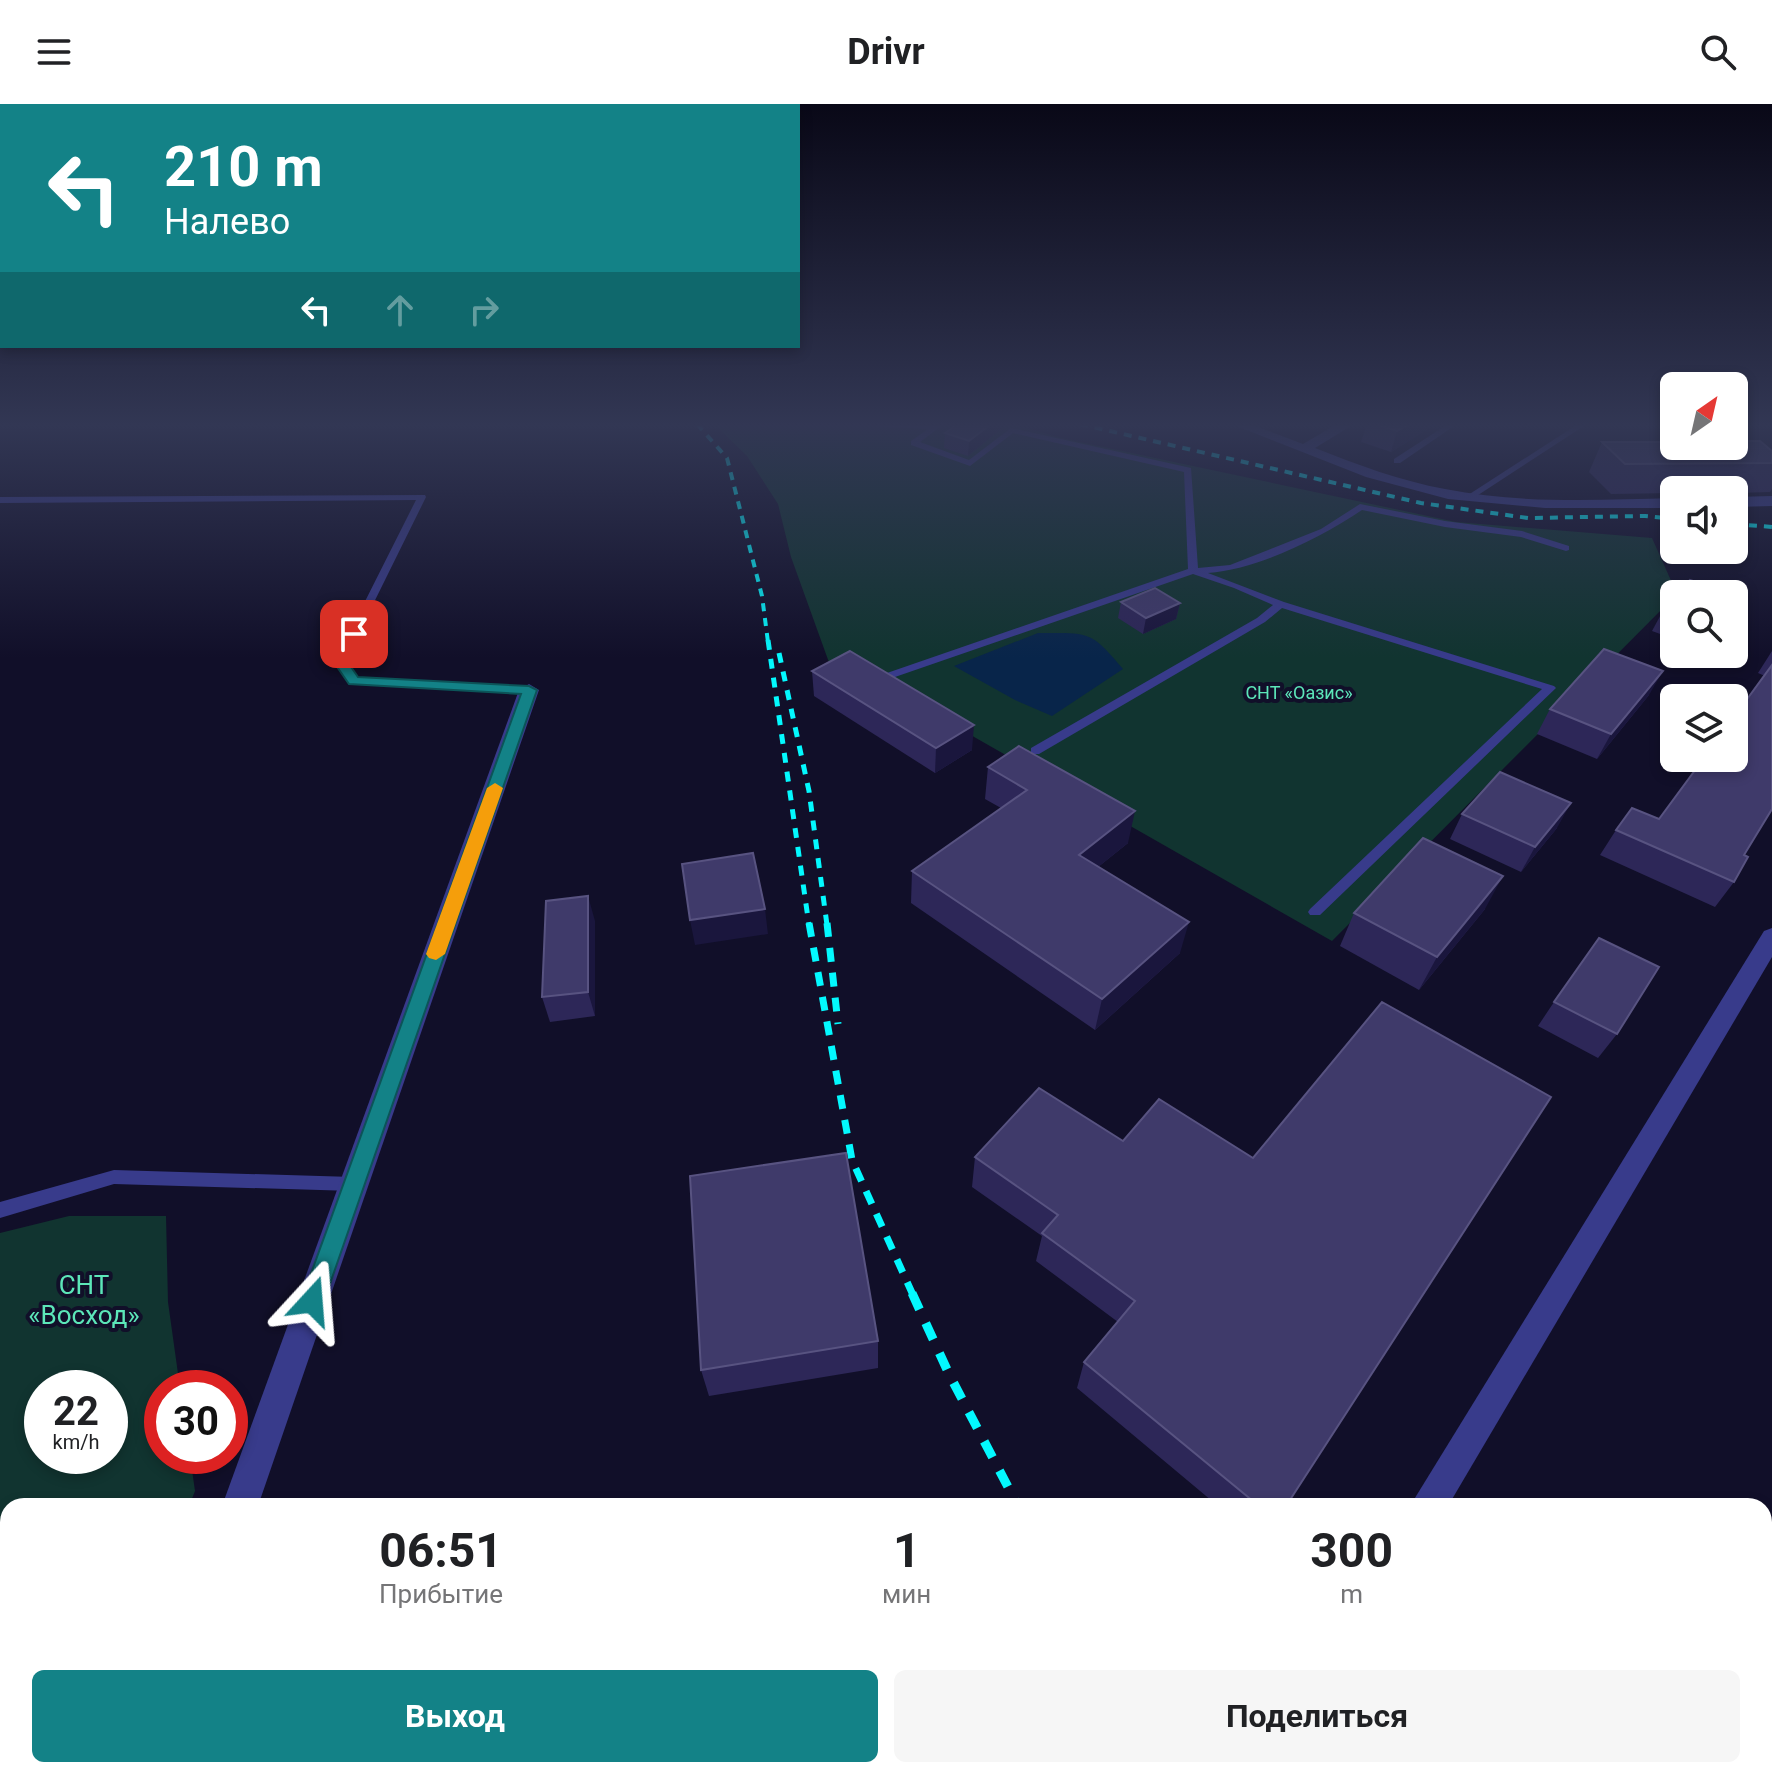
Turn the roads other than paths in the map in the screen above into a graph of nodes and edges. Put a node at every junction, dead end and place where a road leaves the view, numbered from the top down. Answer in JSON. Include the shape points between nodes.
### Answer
{"nodes":[{"id":1,"x":419,"y":502,"type":"edge"},
{"id":2,"x":1190,"y":502,"type":"edge"},
{"id":3,"x":1527,"y":502,"type":"edge"},
{"id":4,"x":1660,"y":503,"type":"edge"},
{"id":5,"x":1566,"y":548,"type":"dead end"},
{"id":6,"x":1193,"y":571,"type":"junction"},
{"id":7,"x":1280,"y":604,"type":"junction"},
{"id":8,"x":891,"y":675,"type":"edge"},
{"id":9,"x":529,"y":690,"type":"joint"},
{"id":10,"x":1035,"y":751,"type":"edge"},
{"id":11,"x":1315,"y":912,"type":"dead end"},
{"id":12,"x":1772,"y":937,"type":"edge"},
{"id":13,"x":353,"y":1184,"type":"junction"},
{"id":14,"x":0,"y":1210,"type":"edge"},
{"id":15,"x":243,"y":1498,"type":"edge"},
{"id":16,"x":1433,"y":1498,"type":"edge"}],
"edges":[{"from":1,"to":9,"type":"lane","via":[[340,661],[354,681]]},
{"from":2,"to":6,"type":"lane"},
{"from":3,"to":4,"type":"street"},
{"from":5,"to":6,"type":"lane","via":[[1522,534],[1360,507],[1324,531],[1232,568]]},
{"from":6,"to":7,"type":"lane"},
{"from":6,"to":8,"type":"lane"},
{"from":7,"to":10,"type":"lane"},
{"from":7,"to":11,"type":"lane","via":[[1550,688]]},
{"from":9,"to":13,"type":"street"},
{"from":12,"to":16,"type":"street"},
{"from":13,"to":14,"type":"lane","via":[[114,1177]]},
{"from":13,"to":15,"type":"street"}]}
